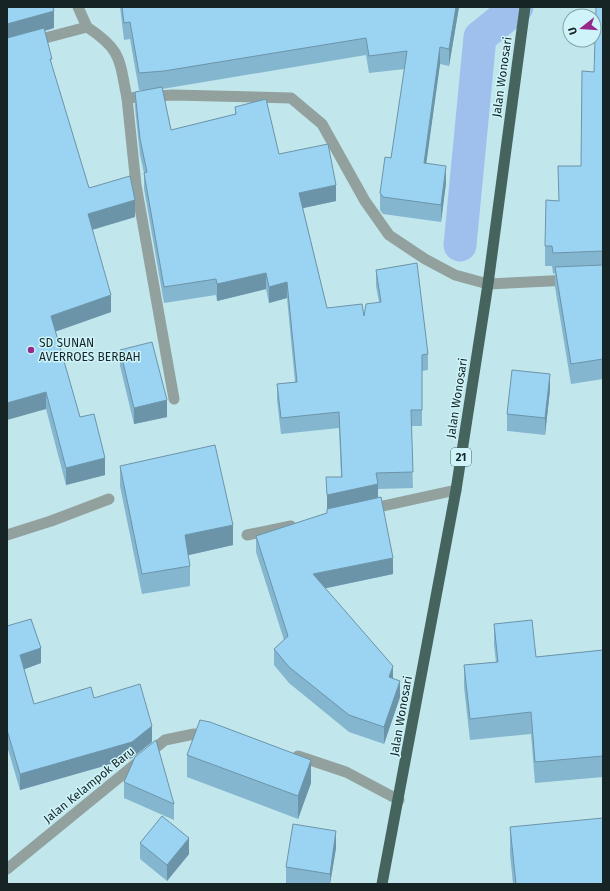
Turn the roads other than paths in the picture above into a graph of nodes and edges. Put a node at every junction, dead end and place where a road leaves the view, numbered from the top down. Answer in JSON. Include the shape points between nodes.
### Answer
{"nodes":[{"id":1,"x":78,"y":7,"type":"edge"},
{"id":2,"x":525,"y":7,"type":"edge"},
{"id":3,"x":87,"y":27,"type":"junction"},
{"id":4,"x":7,"y":48,"type":"edge"},
{"id":5,"x":127,"y":98,"type":"junction"},
{"id":6,"x":580,"y":279,"type":"edge"},
{"id":7,"x":488,"y":284,"type":"junction"},
{"id":8,"x":174,"y":399,"type":"dead end"},
{"id":9,"x":456,"y":490,"type":"junction"},
{"id":10,"x":109,"y":499,"type":"dead end"},
{"id":11,"x":355,"y":512,"type":"edge"},
{"id":12,"x":301,"y":524,"type":"edge"},
{"id":13,"x":7,"y":535,"type":"edge"},
{"id":14,"x":247,"y":535,"type":"dead end"},
{"id":15,"x":217,"y":739,"type":"edge"},
{"id":16,"x":291,"y":754,"type":"edge"},
{"id":17,"x":399,"y":800,"type":"junction"},
{"id":18,"x":7,"y":870,"type":"edge"},
{"id":19,"x":382,"y":884,"type":"edge"}],
"edges":[{"from":1,"to":3,"type":"street"},
{"from":2,"to":7,"type":"highway","name":"Jalan Wonosari","number":"21"},
{"from":3,"to":4,"type":"street"},
{"from":3,"to":5,"type":"street","via":[[107,40],[119,58]]},
{"from":5,"to":7,"type":"street","via":[[173,95],[291,98],[322,124],[365,201],[389,235],[455,275]]},
{"from":5,"to":8,"type":"street","via":[[136,185]]},
{"from":6,"to":7,"type":"street"},
{"from":7,"to":9,"type":"highway","name":"Jalan Wonosari","number":"21"},
{"from":9,"to":11,"type":"street"},
{"from":9,"to":17,"type":"highway","name":"Jalan Wonosari","number":"21"},
{"from":10,"to":13,"type":"street"},
{"from":12,"to":14,"type":"street"},
{"from":15,"to":18,"type":"street","name":"Jalan Kelampok Baru","via":[[194,734],[165,740]]},
{"from":16,"to":17,"type":"street","via":[[346,772]]},
{"from":17,"to":19,"type":"highway","name":"Jalan Wonosari","number":"21"}]}
